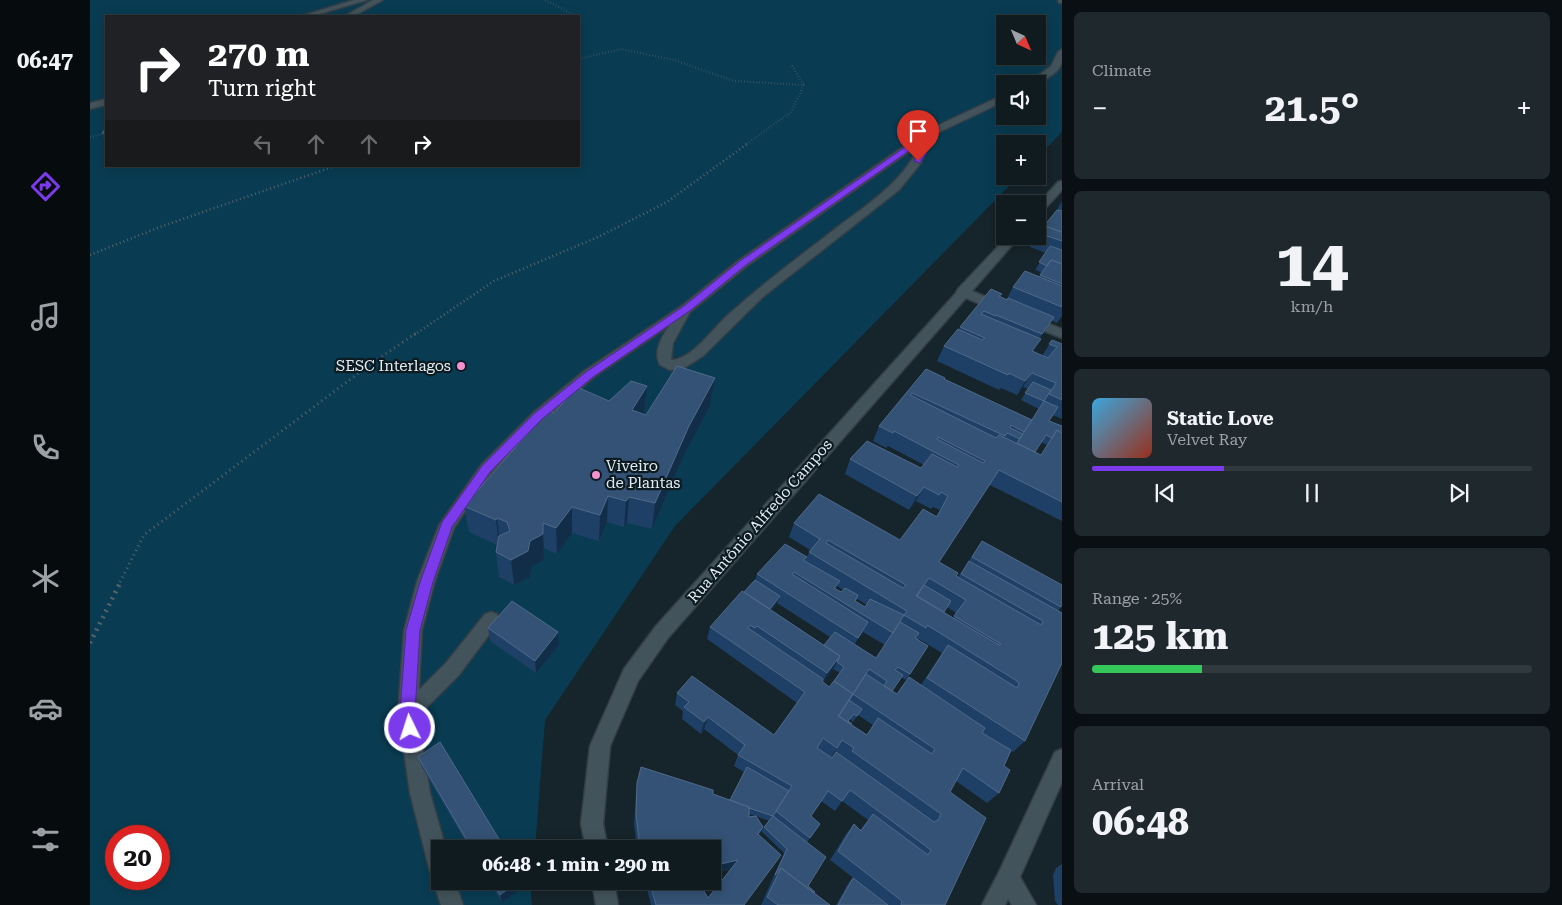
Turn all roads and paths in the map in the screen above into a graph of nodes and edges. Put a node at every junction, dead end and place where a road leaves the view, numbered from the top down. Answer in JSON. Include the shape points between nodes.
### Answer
{"nodes":[{"id":1,"x":362,"y":0,"type":"edge"},
{"id":2,"x":379,"y":0,"type":"edge"},
{"id":3,"x":545,"y":0,"type":"edge"},
{"id":4,"x":309,"y":15,"type":"edge"},
{"id":5,"x":351,"y":15,"type":"edge"},
{"id":6,"x":574,"y":15,"type":"edge"},
{"id":7,"x":1062,"y":52,"type":"edge"},
{"id":8,"x":580,"y":59,"type":"edge"},
{"id":9,"x":792,"y":66,"type":"dead end"},
{"id":10,"x":1044,"y":75,"type":"edge"},
{"id":11,"x":804,"y":85,"type":"junction"},
{"id":12,"x":996,"y":101,"type":"edge"},
{"id":13,"x":105,"y":102,"type":"edge"},
{"id":14,"x":90,"y":106,"type":"edge"},
{"id":15,"x":105,"y":133,"type":"edge"},
{"id":16,"x":929,"y":133,"type":"junction"},
{"id":17,"x":90,"y":137,"type":"edge"},
{"id":18,"x":332,"y":167,"type":"edge"},
{"id":19,"x":1062,"y":184,"type":"edge"},
{"id":20,"x":1046,"y":201,"type":"edge"},
{"id":21,"x":1006,"y":245,"type":"edge"},
{"id":22,"x":90,"y":254,"type":"edge"},
{"id":23,"x":962,"y":292,"type":"junction"},
{"id":24,"x":688,"y":308,"type":"junction"},
{"id":25,"x":1062,"y":334,"type":"edge"},
{"id":26,"x":491,"y":620,"type":"dead end"},
{"id":27,"x":90,"y":643,"type":"edge"},
{"id":28,"x":408,"y":712,"type":"junction"},
{"id":29,"x":1062,"y":758,"type":"edge"},
{"id":30,"x":433,"y":840,"type":"edge"},
{"id":31,"x":595,"y":840,"type":"edge"},
{"id":32,"x":1008,"y":878,"type":"junction"},
{"id":33,"x":447,"y":890,"type":"edge"},
{"id":34,"x":604,"y":890,"type":"edge"},
{"id":35,"x":452,"y":905,"type":"edge"},
{"id":36,"x":607,"y":905,"type":"edge"},
{"id":37,"x":993,"y":905,"type":"edge"},
{"id":38,"x":1026,"y":905,"type":"edge"}],
"edges":[{"from":1,"to":4,"type":"street"},
{"from":2,"to":5,"type":"street"},
{"from":3,"to":6,"type":"path"},
{"from":7,"to":10,"type":"street","via":[[1055,67]]},
{"from":8,"to":11,"type":"path","via":[[621,49],[674,60],[734,81]]},
{"from":9,"to":11,"type":"path"},
{"from":11,"to":27,"type":"path","via":[[791,112],[667,202],[598,237],[494,282],[368,366],[144,536]]},
{"from":12,"to":16,"type":"street"},
{"from":13,"to":14,"type":"street"},
{"from":15,"to":17,"type":"path"},
{"from":16,"to":24,"type":"street","via":[[743,263]]},
{"from":16,"to":24,"type":"street","via":[[914,167],[895,188],[760,293],[698,352],[684,362],[670,366],[665,362],[664,353]]},
{"from":18,"to":22,"type":"path"},
{"from":19,"to":20,"type":"street"},
{"from":21,"to":23,"type":"street","name":"Rua Antônio Alfredo Campos"},
{"from":23,"to":25,"type":"street"},
{"from":23,"to":31,"type":"street","name":"Rua Antônio Alfredo Campos","via":[[662,632],[630,675],[600,746],[592,824]]},
{"from":24,"to":28,"type":"street","via":[[589,374],[539,416],[486,469],[447,525],[413,630]]},
{"from":26,"to":28,"type":"street","via":[[434,691]]},
{"from":28,"to":30,"type":"street","via":[[420,793]]},
{"from":29,"to":32,"type":"street"},
{"from":32,"to":37,"type":"street"},
{"from":32,"to":38,"type":"street"},
{"from":33,"to":35,"type":"street"},
{"from":34,"to":36,"type":"street"}]}
